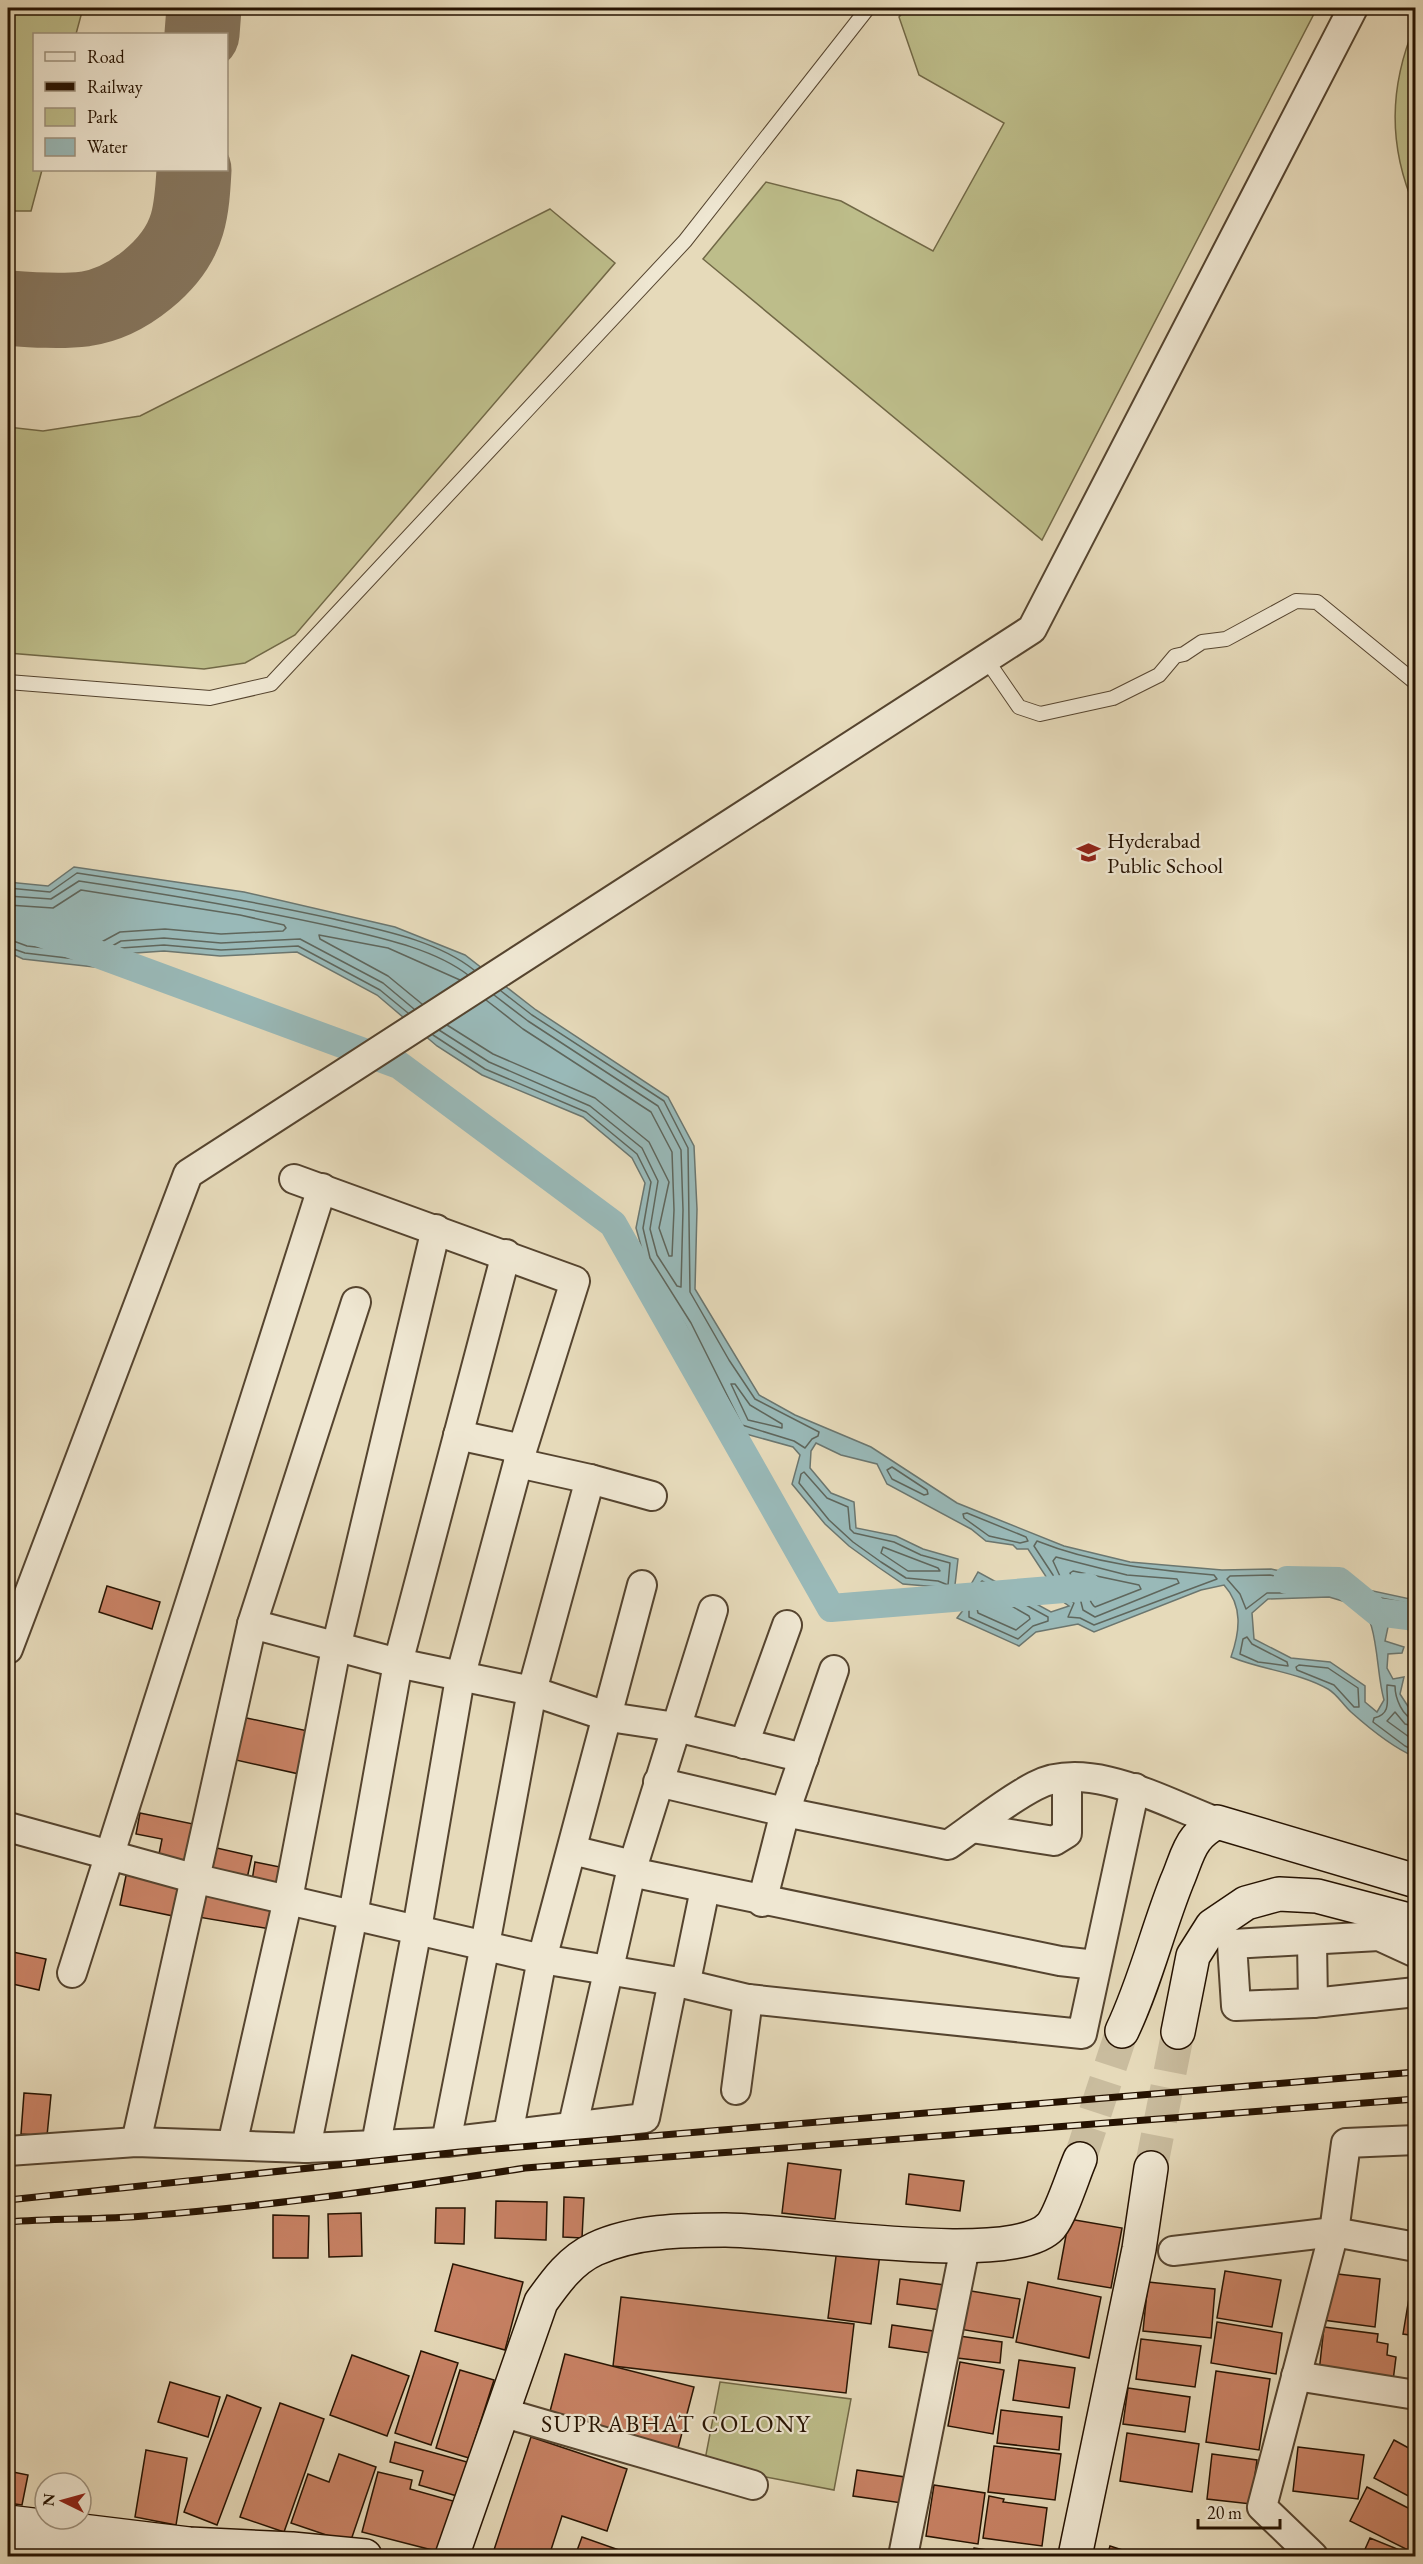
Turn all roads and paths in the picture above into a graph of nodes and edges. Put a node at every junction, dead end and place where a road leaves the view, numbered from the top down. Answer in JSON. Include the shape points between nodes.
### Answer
{"nodes":[{"id":1,"x":868,"y":8,"type":"edge"},
{"id":2,"x":1353,"y":8,"type":"edge"},
{"id":3,"x":986,"y":659,"type":"junction"},
{"id":4,"x":8,"y":682,"type":"edge"},
{"id":5,"x":1416,"y":683,"type":"edge"},
{"id":6,"x":294,"y":1179,"type":"dead end"},
{"id":7,"x":322,"y":1188,"type":"junction"},
{"id":8,"x":436,"y":1229,"type":"junction"},
{"id":9,"x":506,"y":1254,"type":"junction"},
{"id":10,"x":356,"y":1302,"type":"dead end"},
{"id":11,"x":458,"y":1435,"type":"junction"},
{"id":12,"x":520,"y":1456,"type":"junction"},
{"id":13,"x":590,"y":1479,"type":"junction"},
{"id":14,"x":652,"y":1496,"type":"dead end"},
{"id":15,"x":642,"y":1584,"type":"dead end"},
{"id":16,"x":712,"y":1610,"type":"dead end"},
{"id":17,"x":252,"y":1624,"type":"junction"},
{"id":18,"x":787,"y":1625,"type":"dead end"},
{"id":19,"x":336,"y":1648,"type":"junction"},
{"id":20,"x":8,"y":1649,"type":"edge"},
{"id":21,"x":398,"y":1663,"type":"junction"},
{"id":22,"x":834,"y":1670,"type":"dead end"},
{"id":23,"x":460,"y":1678,"type":"junction"},
{"id":24,"x":531,"y":1690,"type":"junction"},
{"id":25,"x":609,"y":1717,"type":"junction"},
{"id":26,"x":676,"y":1727,"type":"junction"},
{"id":27,"x":744,"y":1744,"type":"junction"},
{"id":28,"x":804,"y":1758,"type":"junction"},
{"id":29,"x":1067,"y":1778,"type":"junction"},
{"id":30,"x":658,"y":1782,"type":"junction"},
{"id":31,"x":1135,"y":1788,"type":"junction"},
{"id":32,"x":785,"y":1812,"type":"junction"},
{"id":33,"x":1217,"y":1822,"type":"junction"},
{"id":34,"x":8,"y":1827,"type":"edge"},
{"id":35,"x":972,"y":1828,"type":"junction"},
{"id":36,"x":572,"y":1850,"type":"junction"},
{"id":37,"x":108,"y":1854,"type":"junction"},
{"id":38,"x":632,"y":1869,"type":"junction"},
{"id":39,"x":194,"y":1878,"type":"junction"},
{"id":40,"x":1416,"y":1881,"type":"edge"},
{"id":41,"x":705,"y":1889,"type":"junction"},
{"id":42,"x":288,"y":1899,"type":"junction"},
{"id":43,"x":762,"y":1902,"type":"junction"},
{"id":44,"x":353,"y":1915,"type":"junction"},
{"id":45,"x":1416,"y":1922,"type":"edge"},
{"id":46,"x":417,"y":1929,"type":"junction"},
{"id":47,"x":1312,"y":1942,"type":"junction"},
{"id":48,"x":485,"y":1945,"type":"junction"},
{"id":49,"x":1416,"y":1953,"type":"edge"},
{"id":50,"x":542,"y":1959,"type":"junction"},
{"id":51,"x":1096,"y":1965,"type":"junction"},
{"id":52,"x":608,"y":1971,"type":"junction"},
{"id":53,"x":72,"y":1973,"type":"dead end"},
{"id":54,"x":673,"y":1981,"type":"junction"},
{"id":55,"x":1416,"y":1992,"type":"edge"},
{"id":56,"x":747,"y":1999,"type":"junction"},
{"id":57,"x":1313,"y":2003,"type":"junction"},
{"id":58,"x":1122,"y":2031,"type":"tunnel mouth"},
{"id":59,"x":1178,"y":2032,"type":"tunnel mouth"},
{"id":60,"x":736,"y":2090,"type":"dead end"},
{"id":61,"x":573,"y":2125,"type":"junction"},
{"id":62,"x":508,"y":2134,"type":"junction"},
{"id":63,"x":1416,"y":2140,"type":"edge"},
{"id":64,"x":136,"y":2142,"type":"junction"},
{"id":65,"x":446,"y":2142,"type":"junction"},
{"id":66,"x":376,"y":2144,"type":"junction"},
{"id":67,"x":232,"y":2145,"type":"junction"},
{"id":68,"x":306,"y":2148,"type":"junction"},
{"id":69,"x":8,"y":2151,"type":"edge"},
{"id":70,"x":1080,"y":2159,"type":"tunnel mouth"},
{"id":71,"x":1151,"y":2168,"type":"tunnel mouth"},
{"id":72,"x":1334,"y":2232,"type":"junction"},
{"id":73,"x":965,"y":2247,"type":"junction"},
{"id":74,"x":1416,"y":2247,"type":"edge"},
{"id":75,"x":1173,"y":2251,"type":"dead end"},
{"id":76,"x":1296,"y":2376,"type":"junction"},
{"id":77,"x":1416,"y":2395,"type":"edge"},
{"id":78,"x":501,"y":2412,"type":"junction"},
{"id":79,"x":753,"y":2485,"type":"dead end"},
{"id":80,"x":8,"y":2522,"type":"edge"},
{"id":81,"x":8,"y":2546,"type":"edge"},
{"id":82,"x":84,"y":2556,"type":"edge"},
{"id":83,"x":365,"y":2556,"type":"edge"},
{"id":84,"x":452,"y":2556,"type":"edge"},
{"id":85,"x":903,"y":2556,"type":"edge"},
{"id":86,"x":1075,"y":2556,"type":"edge"},
{"id":87,"x":1313,"y":2556,"type":"edge"}],
"edges":[{"from":1,"to":4,"type":"lane","via":[[685,241],[271,684],[210,698]]},
{"from":2,"to":3,"type":"street","via":[[1032,629]]},
{"from":3,"to":5,"type":"lane","via":[[1019,707],[1040,714],[1066,710],[1113,698],[1148,682],[1175,656],[1202,642],[1226,639],[1296,601],[1317,602]]},
{"from":3,"to":20,"type":"street","via":[[188,1174]]},
{"from":6,"to":7,"type":"street"},
{"from":7,"to":8,"type":"street"},
{"from":7,"to":37,"type":"street"},
{"from":8,"to":9,"type":"street"},
{"from":8,"to":19,"type":"street"},
{"from":9,"to":11,"type":"street"},
{"from":9,"to":12,"type":"street","via":[[575,1281]]},
{"from":10,"to":17,"type":"street"},
{"from":11,"to":12,"type":"street"},
{"from":11,"to":21,"type":"street"},
{"from":12,"to":13,"type":"street"},
{"from":12,"to":23,"type":"street"},
{"from":13,"to":14,"type":"street"},
{"from":13,"to":24,"type":"street"},
{"from":15,"to":25,"type":"street"},
{"from":16,"to":26,"type":"street"},
{"from":17,"to":19,"type":"street"},
{"from":17,"to":39,"type":"street"},
{"from":18,"to":27,"type":"street"},
{"from":19,"to":21,"type":"street"},
{"from":19,"to":42,"type":"street"},
{"from":21,"to":23,"type":"street"},
{"from":21,"to":44,"type":"street"},
{"from":22,"to":28,"type":"street"},
{"from":23,"to":24,"type":"street"},
{"from":23,"to":46,"type":"street"},
{"from":24,"to":25,"type":"street"},
{"from":24,"to":48,"type":"street"},
{"from":25,"to":26,"type":"street"},
{"from":25,"to":36,"type":"street"},
{"from":26,"to":27,"type":"street"},
{"from":26,"to":30,"type":"street"},
{"from":27,"to":28,"type":"street"},
{"from":28,"to":32,"type":"street"},
{"from":29,"to":31,"type":"street","via":[[1082,1775]]},
{"from":29,"to":35,"type":"street","via":[[1036,1785]]},
{"from":29,"to":35,"type":"street","via":[[1067,1833],[1054,1840]]},
{"from":30,"to":32,"type":"street"},
{"from":30,"to":38,"type":"street"},
{"from":31,"to":33,"type":"street"},
{"from":31,"to":51,"type":"street"},
{"from":32,"to":35,"type":"street","via":[[948,1845]]},
{"from":32,"to":43,"type":"street"},
{"from":33,"to":40,"type":"street"},
{"from":33,"to":58,"type":"street","via":[[1194,1841],[1154,1943],[1137,2000]]},
{"from":34,"to":37,"type":"street"},
{"from":36,"to":38,"type":"street"},
{"from":36,"to":50,"type":"street"},
{"from":37,"to":39,"type":"street"},
{"from":37,"to":53,"type":"street"},
{"from":38,"to":41,"type":"street"},
{"from":38,"to":52,"type":"street"},
{"from":39,"to":42,"type":"street"},
{"from":39,"to":64,"type":"street"},
{"from":41,"to":43,"type":"street"},
{"from":41,"to":54,"type":"street","via":[[686,1981]]},
{"from":42,"to":44,"type":"street"},
{"from":42,"to":67,"type":"street"},
{"from":43,"to":51,"type":"street"},
{"from":44,"to":46,"type":"street"},
{"from":44,"to":68,"type":"street"},
{"from":45,"to":59,"type":"street","via":[[1317,1896],[1279,1894],[1246,1903],[1212,1926],[1193,1956]]},
{"from":46,"to":48,"type":"street"},
{"from":46,"to":66,"type":"street"},
{"from":47,"to":49,"type":"street","via":[[1379,1936]]},
{"from":47,"to":57,"type":"street"},
{"from":47,"to":57,"type":"street","via":[[1232,1944],[1236,2006]]},
{"from":48,"to":50,"type":"street"},
{"from":48,"to":65,"type":"street"},
{"from":50,"to":52,"type":"street"},
{"from":50,"to":62,"type":"street"},
{"from":51,"to":56,"type":"street","via":[[1082,2034]]},
{"from":52,"to":54,"type":"street"},
{"from":52,"to":61,"type":"street"},
{"from":54,"to":56,"type":"street"},
{"from":54,"to":61,"type":"street","via":[[645,2118]]},
{"from":55,"to":57,"type":"street"},
{"from":56,"to":60,"type":"street"},
{"from":61,"to":62,"type":"street"},
{"from":62,"to":65,"type":"street"},
{"from":63,"to":72,"type":"street","via":[[1346,2143]]},
{"from":64,"to":67,"type":"street"},
{"from":64,"to":69,"type":"street"},
{"from":65,"to":66,"type":"street"},
{"from":66,"to":68,"type":"street"},
{"from":67,"to":68,"type":"street"},
{"from":70,"to":73,"type":"street","via":[[1051,2225],[1033,2239]]},
{"from":71,"to":86,"type":"street","via":[[1139,2249]]},
{"from":72,"to":74,"type":"street"},
{"from":72,"to":75,"type":"street"},
{"from":72,"to":76,"type":"street"},
{"from":73,"to":78,"type":"street","via":[[725,2230],[636,2235],[594,2249],[564,2271],[541,2302]]},
{"from":73,"to":85,"type":"street"},
{"from":76,"to":77,"type":"street"},
{"from":76,"to":87,"type":"street","via":[[1262,2507]]},
{"from":78,"to":79,"type":"street"},
{"from":78,"to":84,"type":"street"},
{"from":80,"to":83,"type":"street","via":[[189,2544]]},
{"from":81,"to":82,"type":"street"}]}
